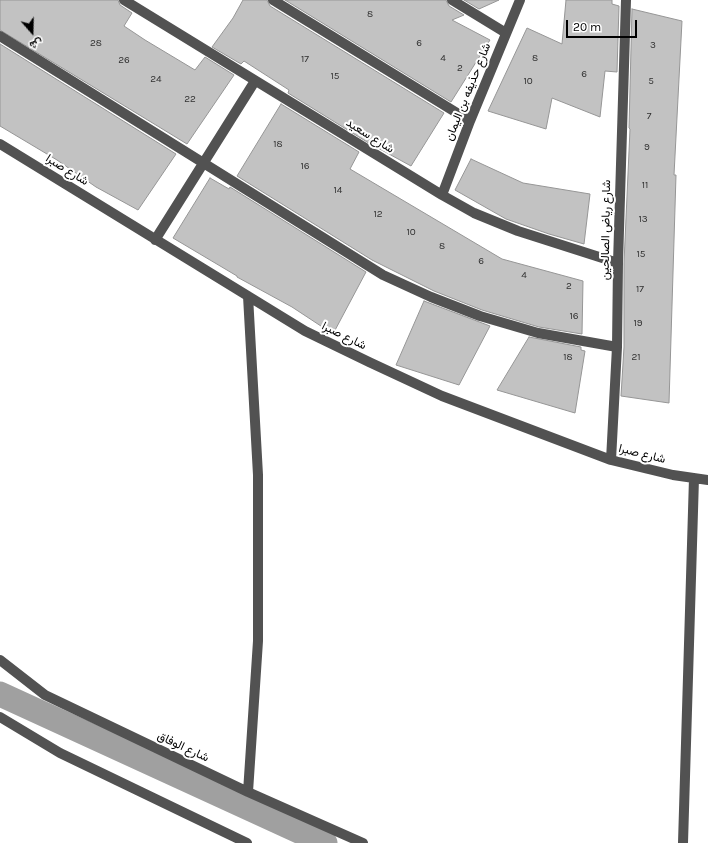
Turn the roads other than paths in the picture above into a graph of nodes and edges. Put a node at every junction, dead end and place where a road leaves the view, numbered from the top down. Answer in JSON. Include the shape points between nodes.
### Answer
{"nodes":[{"id":1,"x":124,"y":0,"type":"edge"},
{"id":2,"x":273,"y":0,"type":"edge"},
{"id":3,"x":452,"y":0,"type":"edge"},
{"id":4,"x":520,"y":0,"type":"edge"},
{"id":5,"x":626,"y":0,"type":"edge"},
{"id":6,"x":506,"y":33,"type":"junction"},
{"id":7,"x":0,"y":36,"type":"edge"},
{"id":8,"x":255,"y":80,"type":"junction"},
{"id":9,"x":470,"y":121,"type":"junction"},
{"id":10,"x":0,"y":144,"type":"edge"},
{"id":11,"x":203,"y":163,"type":"junction"},
{"id":12,"x":442,"y":195,"type":"junction"},
{"id":13,"x":155,"y":240,"type":"junction"},
{"id":14,"x":618,"y":262,"type":"junction"},
{"id":15,"x":248,"y":296,"type":"junction"},
{"id":16,"x":617,"y":347,"type":"junction"},
{"id":17,"x":611,"y":460,"type":"junction"},
{"id":18,"x":694,"y":478,"type":"junction"},
{"id":19,"x":708,"y":480,"type":"edge"},
{"id":20,"x":0,"y":660,"type":"edge"},
{"id":21,"x":0,"y":717,"type":"edge"},
{"id":22,"x":248,"y":792,"type":"junction"},
{"id":23,"x":247,"y":843,"type":"edge"},
{"id":24,"x":363,"y":843,"type":"edge"},
{"id":25,"x":683,"y":843,"type":"edge"}],
"edges":[{"from":1,"to":8,"type":"street","name":"شارع سعيد"},
{"from":2,"to":9,"type":"street"},
{"from":3,"to":6,"type":"street"},
{"from":4,"to":6,"type":"street","name":"شارع حذيفه بن اليمان"},
{"from":5,"to":14,"type":"street","name":"شارع رياض الصالحين"},
{"from":6,"to":9,"type":"street","name":"شارع حذيفه بن اليمان"},
{"from":7,"to":11,"type":"street"},
{"from":8,"to":11,"type":"street"},
{"from":8,"to":12,"type":"street","name":"شارع سعيد"},
{"from":9,"to":12,"type":"street","name":"شارع حذيفه بن اليمان"},
{"from":10,"to":13,"type":"street","name":"شارع صبرا"},
{"from":11,"to":13,"type":"street"},
{"from":11,"to":16,"type":"street","via":[[383,275],[431,297],[480,316],[538,333]]},
{"from":12,"to":14,"type":"street","name":"شارع سعيد","via":[[474,213],[518,232]]},
{"from":13,"to":15,"type":"street","name":"شارع صبرا"},
{"from":14,"to":16,"type":"street","name":"شارع رياض الصالحين"},
{"from":15,"to":17,"type":"street","name":"شارع صبرا","via":[[305,331],[442,396]]},
{"from":15,"to":22,"type":"street","via":[[258,475],[258,641]]},
{"from":16,"to":17,"type":"street","name":"شارع رياض الصالحين"},
{"from":17,"to":18,"type":"street","name":"شارع صبرا"},
{"from":18,"to":19,"type":"street","name":"شارع صبرا"},
{"from":18,"to":25,"type":"street"},
{"from":20,"to":22,"type":"street","name":"شارع الوفاق","via":[[45,695]]},
{"from":21,"to":23,"type":"street","via":[[60,753]]},
{"from":22,"to":24,"type":"street","name":"شارع الوفاق"}]}
